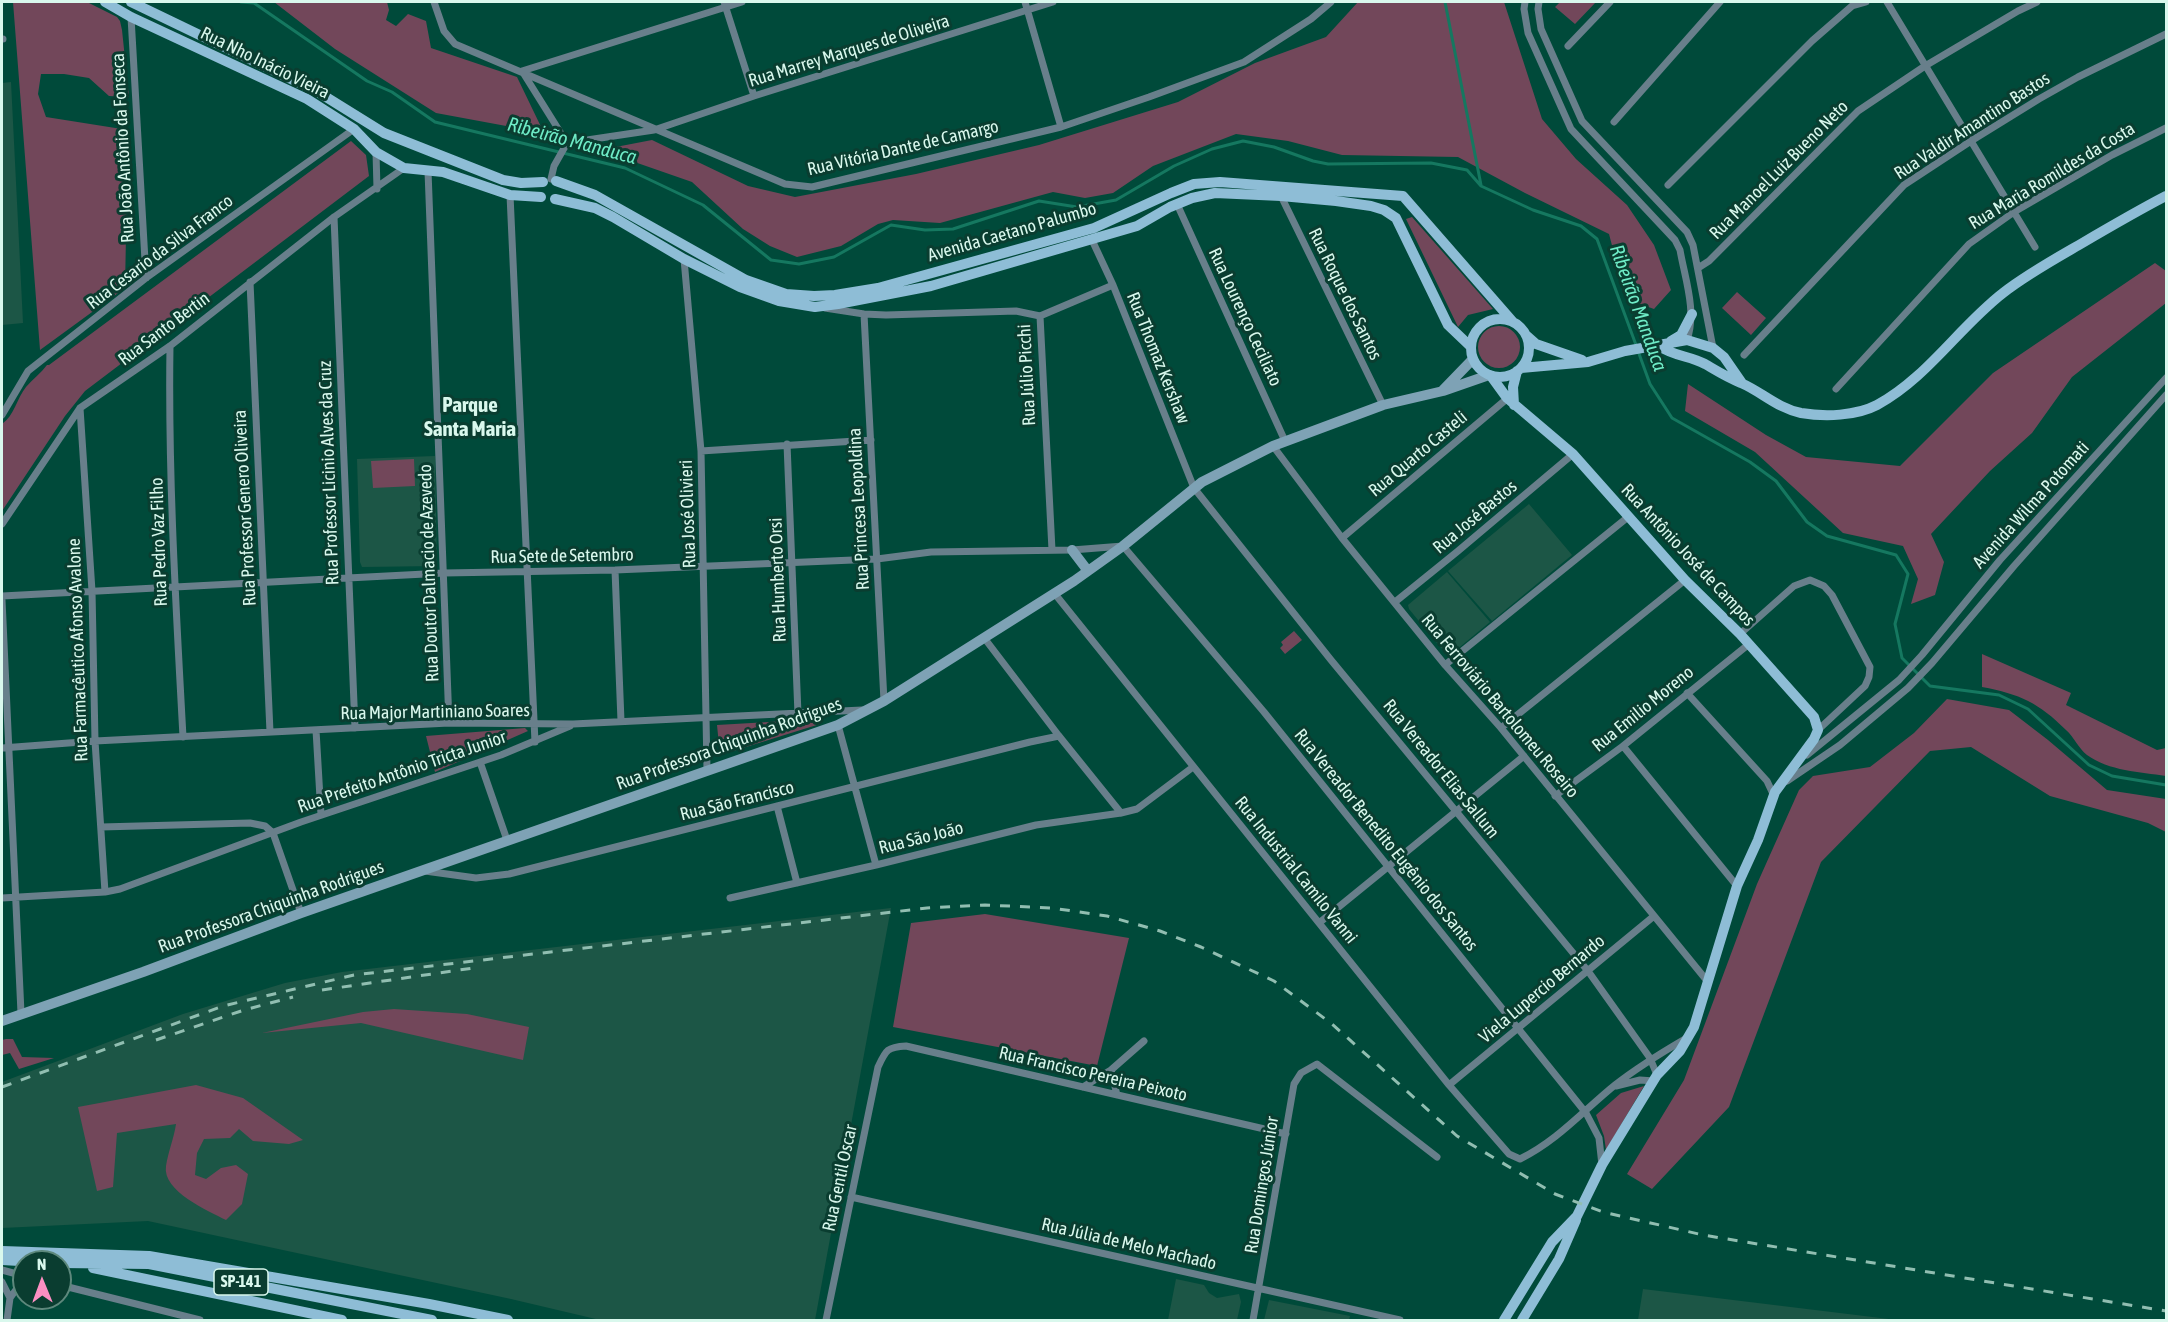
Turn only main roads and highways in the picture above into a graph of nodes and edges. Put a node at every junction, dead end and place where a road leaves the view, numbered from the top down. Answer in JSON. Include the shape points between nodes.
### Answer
{"nodes":[{"id":1,"x":105,"y":2,"type":"edge"},
{"id":2,"x":131,"y":2,"type":"edge"},
{"id":3,"x":384,"y":133,"type":"junction"},
{"id":4,"x":376,"y":152,"type":"junction"},
{"id":5,"x":550,"y":181,"type":"junction"},
{"id":6,"x":2166,"y":196,"type":"edge"},
{"id":7,"x":541,"y":197,"type":"junction"},
{"id":8,"x":555,"y":199,"type":"junction"},
{"id":9,"x":1692,"y":314,"type":"road end"},
{"id":10,"x":1513,"y":322,"type":"junction"},
{"id":11,"x":1527,"y":336,"type":"junction"},
{"id":12,"x":1687,"y":340,"type":"junction"},
{"id":13,"x":1671,"y":342,"type":"junction"},
{"id":14,"x":1470,"y":346,"type":"junction"},
{"id":15,"x":1656,"y":347,"type":"junction"},
{"id":16,"x":1713,"y":348,"type":"junction"},
{"id":17,"x":1689,"y":357,"type":"junction"},
{"id":18,"x":1473,"y":359,"type":"junction"},
{"id":19,"x":1588,"y":362,"type":"junction"},
{"id":20,"x":1705,"y":364,"type":"junction"},
{"id":21,"x":1519,"y":370,"type":"junction"},
{"id":22,"x":1490,"y":375,"type":"junction"},
{"id":23,"x":1742,"y":383,"type":"junction"},
{"id":24,"x":1443,"y":391,"type":"junction"},
{"id":25,"x":1512,"y":399,"type":"junction"},
{"id":26,"x":1072,"y":550,"type":"road end"},
{"id":27,"x":1088,"y":572,"type":"junction"},
{"id":28,"x":2,"y":1021,"type":"edge"},
{"id":29,"x":1577,"y":1216,"type":"junction"},
{"id":30,"x":2,"y":1251,"type":"edge"},
{"id":31,"x":72,"y":1263,"type":"edge"},
{"id":32,"x":72,"y":1265,"type":"edge"},
{"id":33,"x":342,"y":1320,"type":"edge"},
{"id":34,"x":432,"y":1320,"type":"edge"},
{"id":35,"x":508,"y":1320,"type":"edge"},
{"id":36,"x":1504,"y":1320,"type":"edge"},
{"id":37,"x":1522,"y":1320,"type":"edge"}],
"edges":[{"from":1,"to":4,"type":"main road","name":"Rua Nho Inácio Vieira","via":[[307,99],[354,129]]},
{"from":2,"to":3,"type":"main road","name":"Rua Nho Inácio Vieira","via":[[318,92]]},
{"from":3,"to":4,"type":"main road"},
{"from":3,"to":5,"type":"main road","name":"Rua Nho Inácio Vieira","via":[[503,180]]},
{"from":4,"to":7,"type":"main road","name":"Rua Nho Inácio Vieira","via":[[404,168],[443,172],[510,195]]},
{"from":5,"to":7,"type":"main road","via":[[539,187]]},
{"from":5,"to":8,"type":"main road","via":[[560,191]]},
{"from":5,"to":10,"type":"main road","name":"Avenida Caetano Palumbo","via":[[595,195],[746,280],[786,294],[814,296],[878,288],[1094,228],[1194,184],[1220,182],[1403,196]]},
{"from":6,"to":23,"type":"main road","via":[[2027,275],[2001,294],[1922,371],[1876,405],[1854,413],[1800,413],[1776,405]]},
{"from":7,"to":8,"type":"main road"},
{"from":8,"to":14,"type":"main road","name":"Avenida Caetano Palumbo","via":[[596,208],[740,287],[779,301],[815,307],[931,286],[1137,226],[1177,204],[1215,193],[1369,206],[1396,218],[1448,325]]},
{"from":9,"to":13,"type":"main road","via":[[1681,335]]},
{"from":10,"to":11,"type":"main road"},
{"from":10,"to":14,"type":"main road","via":[[1496,318],[1486,322],[1472,336]]},
{"from":11,"to":19,"type":"main road","via":[[1536,344]]},
{"from":11,"to":21,"type":"main road","via":[[1529,353]]},
{"from":12,"to":13,"type":"main road"},
{"from":12,"to":16,"type":"main road"},
{"from":12,"to":17,"type":"main road"},
{"from":13,"to":15,"type":"main road"},
{"from":14,"to":18,"type":"main road"},
{"from":15,"to":17,"type":"main road"},
{"from":15,"to":19,"type":"main road"},
{"from":16,"to":20,"type":"main road"},
{"from":16,"to":23,"type":"main road"},
{"from":17,"to":20,"type":"main road"},
{"from":18,"to":22,"type":"main road"},
{"from":18,"to":24,"type":"main road"},
{"from":19,"to":21,"type":"main road"},
{"from":20,"to":23,"type":"main road"},
{"from":21,"to":22,"type":"main road","via":[[1500,377]]},
{"from":21,"to":25,"type":"main road"},
{"from":22,"to":24,"type":"main road","name":"Rua Professora Chiquinha Rodrigues"},
{"from":22,"to":25,"type":"main road","name":"Rua Antônio José de Campos"},
{"from":24,"to":27,"type":"main road","name":"Rua Professora Chiquinha Rodrigues","via":[[1383,405],[1286,441],[1202,482]]},
{"from":25,"to":29,"type":"main road","name":"Rua Antônio José de Campos","via":[[1573,454],[1818,723],[1816,735],[1773,796],[1737,886],[1694,1027],[1680,1051],[1656,1078],[1602,1165]]},
{"from":26,"to":27,"type":"main road"},
{"from":27,"to":28,"type":"main road","name":"Rua Professora Chiquinha Rodrigues","via":[[986,639],[838,725]]},
{"from":29,"to":36,"type":"main road","via":[[1552,1242]]},
{"from":29,"to":37,"type":"main road","via":[[1559,1259]]},
{"from":30,"to":35,"type":"main road","number":"SP-141","via":[[149,1256]]},
{"from":31,"to":34,"type":"main road","number":"SP-141","via":[[149,1264]]},
{"from":32,"to":33,"type":"main road","number":"SP-141"}]}
